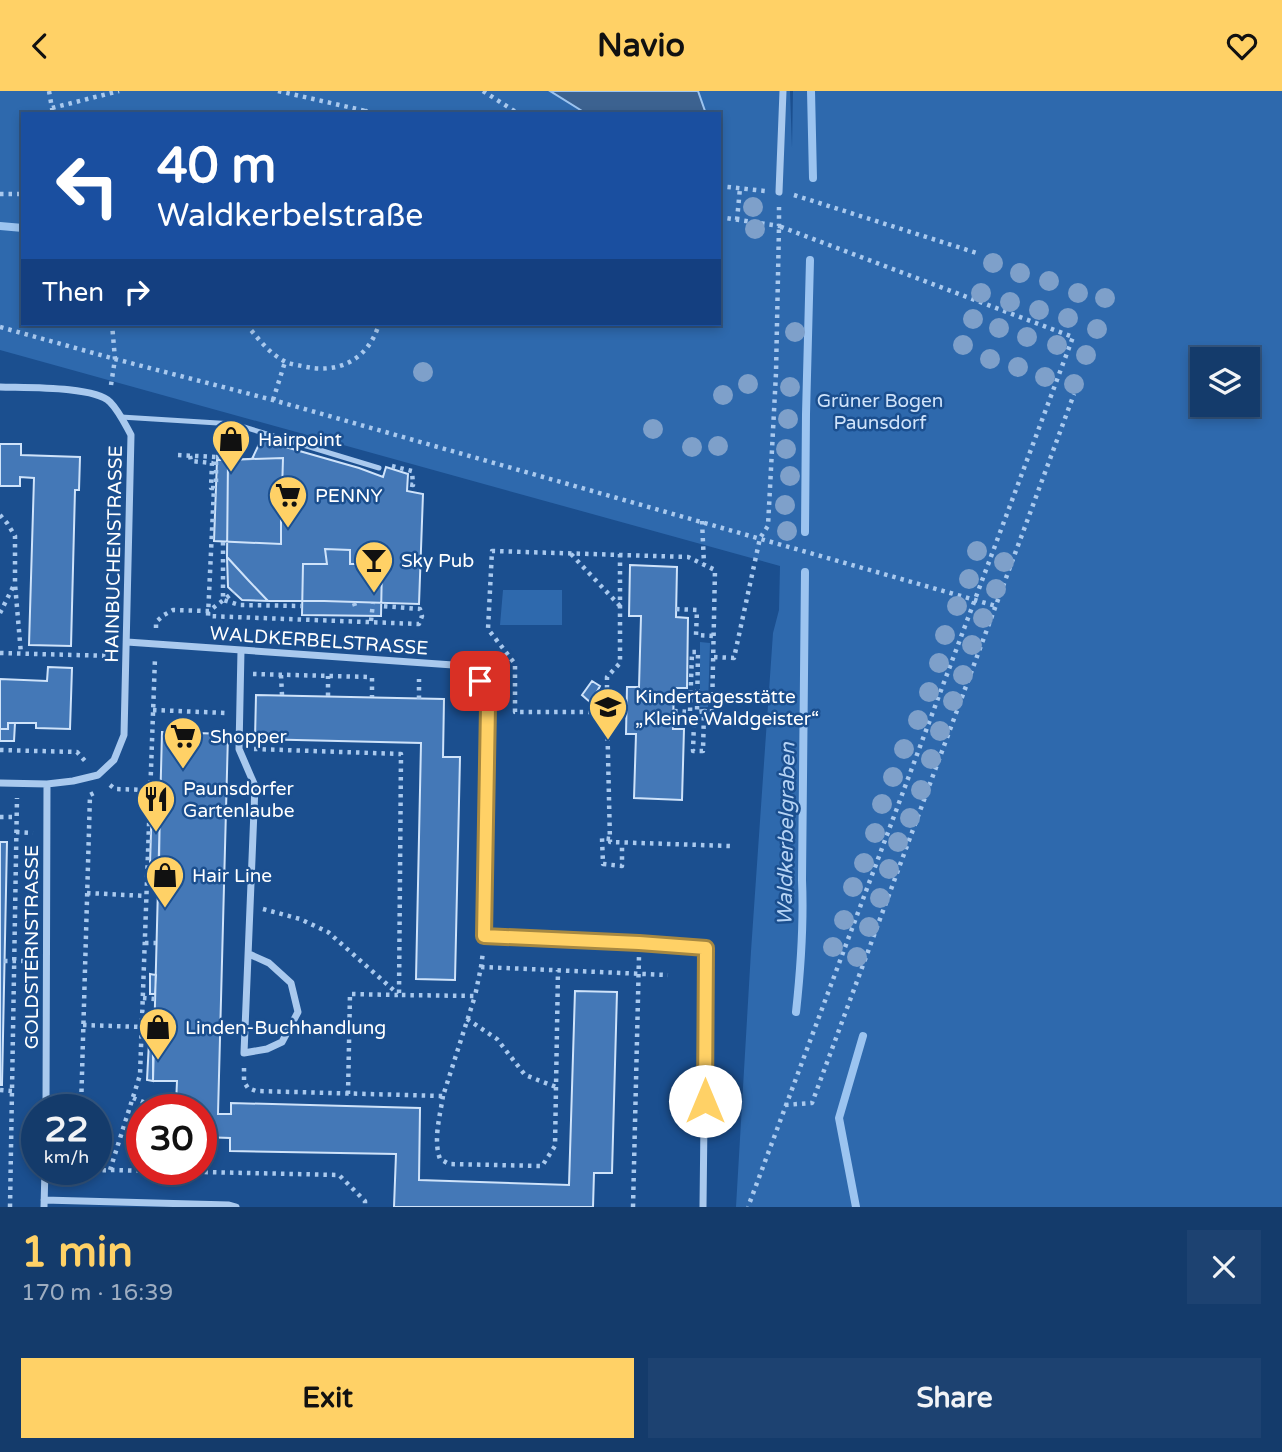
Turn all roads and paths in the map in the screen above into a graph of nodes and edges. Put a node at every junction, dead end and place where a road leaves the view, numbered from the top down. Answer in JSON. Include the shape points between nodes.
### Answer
{"nodes":[{"id":1,"x":49,"y":91,"type":"edge"},
{"id":2,"x":119,"y":91,"type":"edge"},
{"id":3,"x":278,"y":91,"type":"edge"},
{"id":4,"x":483,"y":91,"type":"edge"},
{"id":5,"x":783,"y":91,"type":"edge"},
{"id":6,"x":52,"y":111,"type":"edge"},
{"id":7,"x":361,"y":112,"type":"edge"},
{"id":8,"x":516,"y":112,"type":"edge"},
{"id":9,"x":721,"y":186,"type":"edge"},
{"id":10,"x":740,"y":188,"type":"junction"},
{"id":11,"x":779,"y":192,"type":"junction"},
{"id":12,"x":0,"y":194,"type":"edge"},
{"id":13,"x":21,"y":194,"type":"edge"},
{"id":14,"x":721,"y":217,"type":"edge"},
{"id":15,"x":737,"y":220,"type":"junction"},
{"id":16,"x":779,"y":226,"type":"junction"},
{"id":17,"x":980,"y":254,"type":"dead end"},
{"id":18,"x":112,"y":326,"type":"edge"},
{"id":19,"x":248,"y":326,"type":"edge"},
{"id":20,"x":378,"y":326,"type":"edge"},
{"id":21,"x":0,"y":327,"type":"edge"},
{"id":22,"x":115,"y":359,"type":"junction"},
{"id":23,"x":285,"y":362,"type":"junction"},
{"id":24,"x":0,"y":387,"type":"edge"},
{"id":25,"x":1074,"y":394,"type":"dead end"},
{"id":26,"x":109,"y":400,"type":"junction"},
{"id":27,"x":273,"y":400,"type":"junction"},
{"id":28,"x":121,"y":417,"type":"junction"},
{"id":29,"x":227,"y":452,"type":"dead end"},
{"id":30,"x":178,"y":455,"type":"dead end"},
{"id":31,"x":190,"y":456,"type":"junction"},
{"id":32,"x":216,"y":457,"type":"junction"},
{"id":33,"x":379,"y":468,"type":"joint"},
{"id":34,"x":216,"y":483,"type":"dead end"},
{"id":35,"x":407,"y":484,"type":"dead end"},
{"id":36,"x":0,"y":515,"type":"edge"},
{"id":37,"x":702,"y":521,"type":"junction"},
{"id":38,"x":760,"y":538,"type":"junction"},
{"id":39,"x":223,"y":542,"type":"dead end"},
{"id":40,"x":570,"y":553,"type":"junction"},
{"id":41,"x":620,"y":554,"type":"junction"},
{"id":42,"x":704,"y":565,"type":"junction"},
{"id":43,"x":15,"y":584,"type":"junction"},
{"id":44,"x":234,"y":592,"type":"dead end"},
{"id":45,"x":223,"y":600,"type":"junction"},
{"id":46,"x":974,"y":600,"type":"junction"},
{"id":47,"x":373,"y":603,"type":"dead end"},
{"id":48,"x":302,"y":606,"type":"dead end"},
{"id":49,"x":382,"y":606,"type":"dead end"},
{"id":50,"x":996,"y":606,"type":"junction"},
{"id":51,"x":620,"y":607,"type":"junction"},
{"id":52,"x":677,"y":609,"type":"dead end"},
{"id":53,"x":208,"y":611,"type":"junction"},
{"id":54,"x":0,"y":613,"type":"edge"},
{"id":55,"x":372,"y":621,"type":"junction"},
{"id":56,"x":715,"y":636,"type":"junction"},
{"id":57,"x":127,"y":642,"type":"junction"},
{"id":58,"x":155,"y":644,"type":"junction"},
{"id":59,"x":241,"y":650,"type":"junction"},
{"id":60,"x":0,"y":653,"type":"edge"},
{"id":61,"x":22,"y":654,"type":"junction"},
{"id":62,"x":127,"y":656,"type":"junction"},
{"id":63,"x":714,"y":657,"type":"junction"},
{"id":64,"x":241,"y":673,"type":"junction"},
{"id":65,"x":281,"y":675,"type":"junction"},
{"id":66,"x":328,"y":676,"type":"junction"},
{"id":67,"x":372,"y":678,"type":"junction"},
{"id":68,"x":384,"y":678,"type":"dead end"},
{"id":69,"x":408,"y":679,"type":"dead end"},
{"id":70,"x":282,"y":695,"type":"dead end"},
{"id":71,"x":328,"y":696,"type":"dead end"},
{"id":72,"x":372,"y":698,"type":"dead end"},
{"id":73,"x":419,"y":699,"type":"dead end"},
{"id":74,"x":153,"y":710,"type":"junction"},
{"id":75,"x":674,"y":711,"type":"dead end"},
{"id":76,"x":704,"y":711,"type":"junction"},
{"id":77,"x":607,"y":712,"type":"junction"},
{"id":78,"x":240,"y":714,"type":"junction"},
{"id":79,"x":673,"y":723,"type":"dead end"},
{"id":80,"x":239,"y":749,"type":"junction"},
{"id":81,"x":0,"y":750,"type":"edge"},
{"id":82,"x":98,"y":775,"type":"junction"},
{"id":83,"x":0,"y":783,"type":"edge"},
{"id":84,"x":17,"y":783,"type":"junction"},
{"id":85,"x":150,"y":783,"type":"junction"},
{"id":86,"x":161,"y":783,"type":"dead end"},
{"id":87,"x":47,"y":784,"type":"junction"},
{"id":88,"x":115,"y":789,"type":"junction"},
{"id":89,"x":97,"y":790,"type":"dead end"},
{"id":90,"x":106,"y":790,"type":"dead end"},
{"id":91,"x":150,"y":790,"type":"junction"},
{"id":92,"x":0,"y":817,"type":"edge"},
{"id":93,"x":16,"y":817,"type":"junction"},
{"id":94,"x":610,"y":839,"type":"junction"},
{"id":95,"x":622,"y":843,"type":"junction"},
{"id":96,"x":730,"y":846,"type":"dead end"},
{"id":97,"x":147,"y":876,"type":"junction"},
{"id":98,"x":158,"y":876,"type":"dead end"},
{"id":99,"x":87,"y":893,"type":"junction"},
{"id":100,"x":146,"y":896,"type":"junction"},
{"id":101,"x":250,"y":906,"type":"junction"},
{"id":102,"x":484,"y":936,"type":"junction"},
{"id":103,"x":145,"y":943,"type":"junction"},
{"id":104,"x":156,"y":943,"type":"dead end"},
{"id":105,"x":639,"y":943,"type":"junction"},
{"id":106,"x":249,"y":954,"type":"junction"},
{"id":107,"x":4,"y":961,"type":"dead end"},
{"id":108,"x":14,"y":961,"type":"junction"},
{"id":109,"x":47,"y":961,"type":"junction"},
{"id":110,"x":481,"y":967,"type":"junction"},
{"id":111,"x":558,"y":970,"type":"junction"},
{"id":112,"x":639,"y":974,"type":"junction"},
{"id":113,"x":668,"y":975,"type":"dead end"},
{"id":114,"x":399,"y":995,"type":"junction"},
{"id":115,"x":475,"y":996,"type":"junction"},
{"id":116,"x":143,"y":998,"type":"junction"},
{"id":117,"x":155,"y":999,"type":"dead end"},
{"id":118,"x":467,"y":1019,"type":"junction"},
{"id":119,"x":83,"y":1025,"type":"junction"},
{"id":120,"x":142,"y":1027,"type":"junction"},
{"id":121,"x":244,"y":1053,"type":"junction"},
{"id":122,"x":555,"y":1087,"type":"junction"},
{"id":123,"x":0,"y":1090,"type":"edge"},
{"id":124,"x":12,"y":1091,"type":"junction"},
{"id":125,"x":46,"y":1094,"type":"edge"},
{"id":126,"x":81,"y":1094,"type":"edge"},
{"id":127,"x":134,"y":1094,"type":"edge"},
{"id":128,"x":348,"y":1094,"type":"junction"},
{"id":129,"x":443,"y":1097,"type":"junction"},
{"id":130,"x":786,"y":1105,"type":"junction"},
{"id":131,"x":126,"y":1120,"type":"edge"},
{"id":132,"x":112,"y":1164,"type":"edge"},
{"id":133,"x":217,"y":1172,"type":"edge"},
{"id":134,"x":45,"y":1185,"type":"edge"},
{"id":135,"x":44,"y":1204,"type":"edge"},
{"id":136,"x":10,"y":1207,"type":"edge"},
{"id":137,"x":236,"y":1207,"type":"edge"},
{"id":138,"x":365,"y":1207,"type":"edge"},
{"id":139,"x":633,"y":1207,"type":"edge"},
{"id":140,"x":703,"y":1207,"type":"edge"},
{"id":141,"x":748,"y":1207,"type":"edge"}],
"edges":[{"from":1,"to":6,"type":"path"},
{"from":2,"to":6,"type":"path"},
{"from":3,"to":7,"type":"path"},
{"from":4,"to":8,"type":"path"},
{"from":5,"to":11,"type":"street"},
{"from":9,"to":10,"type":"path"},
{"from":10,"to":11,"type":"path"},
{"from":10,"to":15,"type":"path"},
{"from":11,"to":16,"type":"path"},
{"from":11,"to":17,"type":"path"},
{"from":12,"to":13,"type":"path"},
{"from":14,"to":15,"type":"path"},
{"from":15,"to":16,"type":"path"},
{"from":16,"to":38,"type":"path","via":[[768,526]]},
{"from":16,"to":46,"type":"path","via":[[1073,337]]},
{"from":18,"to":22,"type":"path"},
{"from":19,"to":23,"type":"path"},
{"from":20,"to":23,"type":"path","via":[[369,345],[347,364],[313,369]]},
{"from":21,"to":22,"type":"path"},
{"from":22,"to":26,"type":"path"},
{"from":22,"to":27,"type":"path"},
{"from":23,"to":27,"type":"path"},
{"from":24,"to":26,"type":"street","via":[[84,392]]},
{"from":25,"to":50,"type":"path"},
{"from":26,"to":28,"type":"street","name":"HAINBUCHENSTRASSE"},
{"from":27,"to":37,"type":"path"},
{"from":28,"to":33,"type":"lane","via":[[234,424]]},
{"from":28,"to":57,"type":"street","name":"HAINBUCHENSTRASSE","via":[[131,435]]},
{"from":29,"to":32,"type":"path","via":[[227,457]]},
{"from":30,"to":31,"type":"path"},
{"from":31,"to":32,"type":"path"},
{"from":31,"to":53,"type":"path","via":[[191,461],[212,463]]},
{"from":32,"to":34,"type":"path"},
{"from":33,"to":35,"type":"path","via":[[383,464],[412,471],[413,485]]},
{"from":36,"to":43,"type":"path","via":[[15,536]]},
{"from":37,"to":38,"type":"path"},
{"from":37,"to":42,"type":"path"},
{"from":38,"to":46,"type":"path"},
{"from":38,"to":63,"type":"path","via":[[734,658]]},
{"from":39,"to":45,"type":"path"},
{"from":40,"to":41,"type":"path"},
{"from":40,"to":51,"type":"path"},
{"from":40,"to":77,"type":"path","via":[[492,551],[488,629],[515,664],[515,712]]},
{"from":41,"to":42,"type":"path","via":[[688,557]]},
{"from":41,"to":51,"type":"path"},
{"from":42,"to":56,"type":"path","via":[[715,570]]},
{"from":43,"to":54,"type":"path"},
{"from":43,"to":61,"type":"path"},
{"from":44,"to":45,"type":"path"},
{"from":45,"to":48,"type":"path","via":[[240,605]]},
{"from":45,"to":53,"type":"path"},
{"from":46,"to":50,"type":"path"},
{"from":46,"to":130,"type":"path"},
{"from":47,"to":55,"type":"path"},
{"from":49,"to":55,"type":"path","via":[[420,609],[422,616],[419,624]]},
{"from":50,"to":130,"type":"path","via":[[812,1103]]},
{"from":51,"to":77,"type":"path","via":[[620,663],[607,677]]},
{"from":52,"to":56,"type":"path","via":[[697,610],[696,635]]},
{"from":53,"to":55,"type":"path","via":[[208,616]]},
{"from":53,"to":58,"type":"path","via":[[173,610],[164,615],[156,622]]},
{"from":56,"to":63,"type":"path"},
{"from":57,"to":58,"type":"street","name":"WALDKERBELSTRASSE"},
{"from":57,"to":62,"type":"street","name":"HAINBUCHENSTRASSE"},
{"from":58,"to":59,"type":"street","name":"WALDKERBELSTRASSE"},
{"from":58,"to":74,"type":"path"},
{"from":59,"to":64,"type":"street"},
{"from":59,"to":102,"type":"street","name":"WALDKERBELSTRASSE","via":[[453,665],[480,681],[488,706]]},
{"from":60,"to":61,"type":"path"},
{"from":61,"to":62,"type":"path"},
{"from":62,"to":82,"type":"street","name":"HAINBUCHENSTRASSE","via":[[124,735],[114,760]]},
{"from":63,"to":76,"type":"path","via":[[712,712]]},
{"from":64,"to":65,"type":"path"},
{"from":64,"to":78,"type":"street"},
{"from":65,"to":66,"type":"path"},
{"from":65,"to":70,"type":"path"},
{"from":66,"to":67,"type":"path"},
{"from":66,"to":71,"type":"path"},
{"from":67,"to":68,"type":"path"},
{"from":67,"to":72,"type":"path"},
{"from":69,"to":73,"type":"path","via":[[419,679]]},
{"from":74,"to":78,"type":"path"},
{"from":74,"to":85,"type":"path"},
{"from":75,"to":76,"type":"path","via":[[690,712],[692,652],[698,652],[697,712]]},
{"from":76,"to":79,"type":"path","via":[[703,751],[693,751],[694,722]]},
{"from":77,"to":94,"type":"path"},
{"from":78,"to":80,"type":"street"},
{"from":80,"to":101,"type":"street","via":[[255,786]]},
{"from":80,"to":114,"type":"path","via":[[401,754]]},
{"from":81,"to":82,"type":"path","via":[[77,752]]},
{"from":82,"to":87,"type":"street"},
{"from":82,"to":88,"type":"path"},
{"from":83,"to":84,"type":"street"},
{"from":84,"to":87,"type":"street"},
{"from":84,"to":93,"type":"path"},
{"from":85,"to":86,"type":"path"},
{"from":85,"to":91,"type":"path"},
{"from":87,"to":109,"type":"street","name":"GOLDSTERNSTRASSE"},
{"from":88,"to":90,"type":"path"},
{"from":88,"to":91,"type":"path"},
{"from":89,"to":99,"type":"path","via":[[90,795]]},
{"from":91,"to":97,"type":"path"},
{"from":92,"to":93,"type":"path"},
{"from":93,"to":108,"type":"path"},
{"from":94,"to":95,"type":"path"},
{"from":94,"to":95,"type":"path","via":[[602,838],[603,864],[622,866]]},
{"from":95,"to":96,"type":"path"},
{"from":97,"to":98,"type":"path"},
{"from":97,"to":100,"type":"path"},
{"from":99,"to":100,"type":"path"},
{"from":99,"to":119,"type":"path"},
{"from":100,"to":103,"type":"path"},
{"from":101,"to":106,"type":"street"},
{"from":101,"to":114,"type":"path","via":[[328,932]]},
{"from":102,"to":105,"type":"street"},
{"from":102,"to":110,"type":"path"},
{"from":103,"to":104,"type":"path"},
{"from":103,"to":116,"type":"path"},
{"from":105,"to":112,"type":"path"},
{"from":105,"to":140,"type":"street","via":[[706,948]]},
{"from":106,"to":121,"type":"street"},
{"from":106,"to":121,"type":"street","via":[[269,963],[291,983],[298,1012],[282,1042]]},
{"from":107,"to":108,"type":"path"},
{"from":108,"to":109,"type":"path"},
{"from":108,"to":124,"type":"path"},
{"from":109,"to":125,"type":"street","name":"GOLDSTERNSTRASSE"},
{"from":110,"to":111,"type":"path"},
{"from":110,"to":115,"type":"path"},
{"from":111,"to":112,"type":"path"},
{"from":111,"to":122,"type":"path"},
{"from":112,"to":113,"type":"path"},
{"from":112,"to":139,"type":"path"},
{"from":114,"to":115,"type":"path"},
{"from":114,"to":128,"type":"path","via":[[350,994]]},
{"from":115,"to":118,"type":"path"},
{"from":116,"to":117,"type":"path"},
{"from":116,"to":120,"type":"path"},
{"from":118,"to":122,"type":"path","via":[[497,1039],[524,1075]]},
{"from":118,"to":129,"type":"path"},
{"from":119,"to":120,"type":"path"},
{"from":119,"to":126,"type":"path"},
{"from":120,"to":127,"type":"path","via":[[140,1075]]},
{"from":121,"to":128,"type":"path","via":[[248,1088]]},
{"from":122,"to":129,"type":"path","via":[[555,1146],[542,1166],[449,1164],[440,1159]]},
{"from":123,"to":124,"type":"path"},
{"from":124,"to":136,"type":"path"},
{"from":128,"to":129,"type":"path"},
{"from":130,"to":141,"type":"path"},
{"from":131,"to":132,"type":"path"},
{"from":133,"to":138,"type":"path","via":[[339,1175]]},
{"from":134,"to":135,"type":"street"},
{"from":135,"to":137,"type":"street"}]}
